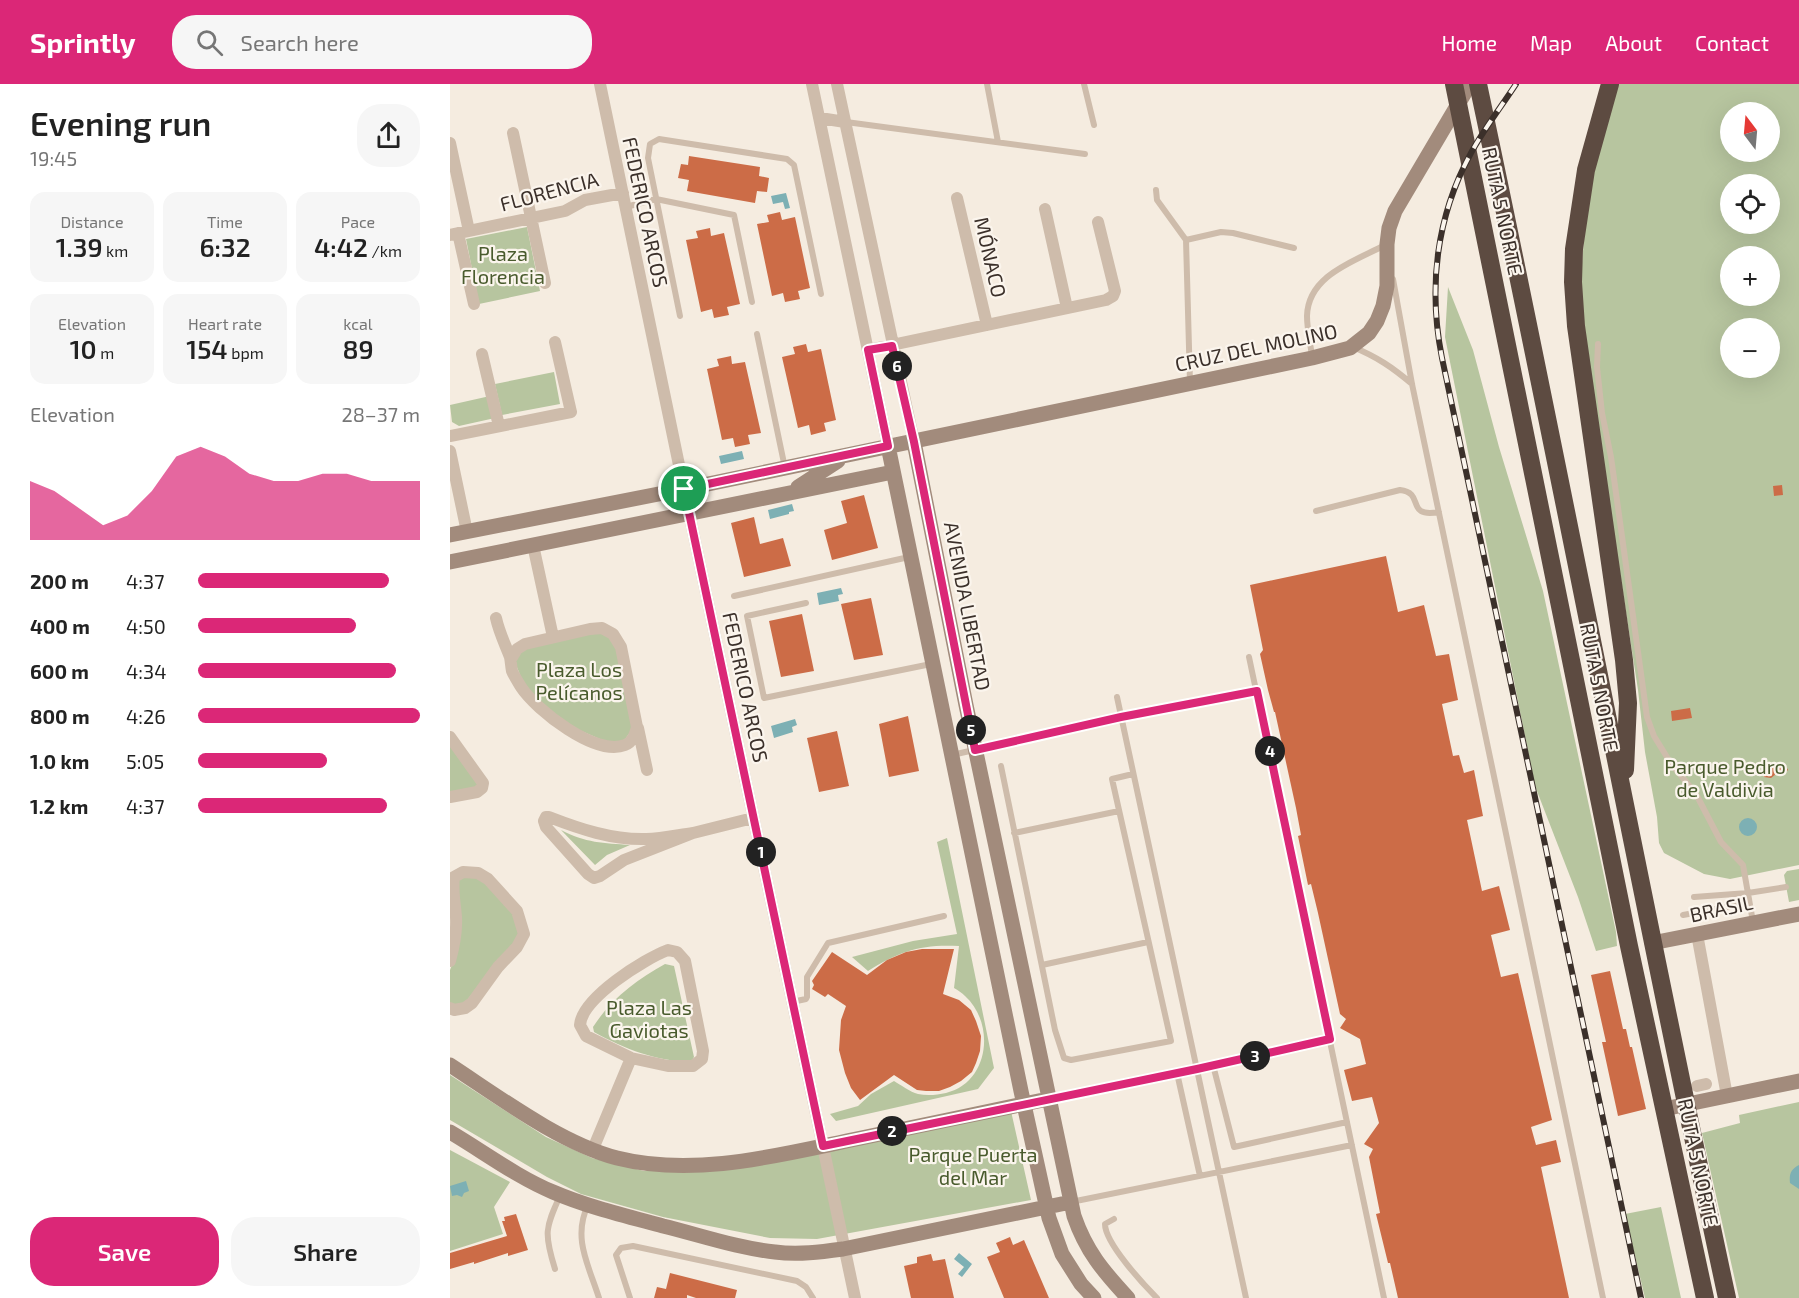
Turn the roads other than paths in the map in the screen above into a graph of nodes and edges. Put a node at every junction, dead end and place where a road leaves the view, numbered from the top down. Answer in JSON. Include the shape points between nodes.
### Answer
{"nodes":[{"id":1,"x":600,"y":84,"type":"edge"},
{"id":2,"x":812,"y":84,"type":"edge"},
{"id":3,"x":837,"y":84,"type":"edge"},
{"id":4,"x":987,"y":84,"type":"edge"},
{"id":5,"x":1084,"y":84,"type":"edge"},
{"id":6,"x":1454,"y":84,"type":"edge"},
{"id":7,"x":1470,"y":84,"type":"edge"},
{"id":8,"x":1478,"y":84,"type":"edge"},
{"id":9,"x":1610,"y":84,"type":"edge"},
{"id":10,"x":820,"y":118,"type":"junction"},
{"id":11,"x":845,"y":122,"type":"junction"},
{"id":12,"x":1094,"y":125,"type":"dead end"},
{"id":13,"x":513,"y":133,"type":"dead end"},
{"id":14,"x":998,"y":142,"type":"junction"},
{"id":15,"x":450,"y":143,"type":"edge"},
{"id":16,"x":1085,"y":154,"type":"dead end"},
{"id":17,"x":1156,"y":190,"type":"dead end"},
{"id":18,"x":623,"y":193,"type":"junction"},
{"id":19,"x":957,"y":198,"type":"dead end"},
{"id":20,"x":656,"y":199,"type":"junction"},
{"id":21,"x":625,"y":207,"type":"junction"},
{"id":22,"x":1045,"y":209,"type":"dead end"},
{"id":23,"x":531,"y":218,"type":"junction"},
{"id":24,"x":1098,"y":222,"type":"dead end"},
{"id":25,"x":459,"y":233,"type":"edge"},
{"id":26,"x":1186,"y":240,"type":"junction"},
{"id":27,"x":1387,"y":244,"type":"junction"},
{"id":28,"x":1294,"y":248,"type":"dead end"},
{"id":29,"x":545,"y":283,"type":"dead end"},
{"id":30,"x":821,"y":294,"type":"dead end"},
{"id":31,"x":752,"y":302,"type":"dead end"},
{"id":32,"x":474,"y":304,"type":"dead end"},
{"id":33,"x":1067,"y":308,"type":"junction"},
{"id":34,"x":680,"y":316,"type":"dead end"},
{"id":35,"x":987,"y":325,"type":"junction"},
{"id":36,"x":757,"y":334,"type":"dead end"},
{"id":37,"x":555,"y":342,"type":"dead end"},
{"id":38,"x":1598,"y":344,"type":"dead end"},
{"id":39,"x":892,"y":346,"type":"junction"},
{"id":40,"x":1353,"y":346,"type":"junction"},
{"id":41,"x":868,"y":350,"type":"junction"},
{"id":42,"x":482,"y":354,"type":"dead end"},
{"id":43,"x":1312,"y":358,"type":"junction"},
{"id":44,"x":1190,"y":383,"type":"junction"},
{"id":45,"x":1412,"y":384,"type":"junction"},
{"id":46,"x":499,"y":426,"type":"junction"},
{"id":47,"x":450,"y":436,"type":"edge"},
{"id":48,"x":914,"y":442,"type":"junction"},
{"id":49,"x":888,"y":446,"type":"junction"},
{"id":50,"x":450,"y":451,"type":"edge"},
{"id":51,"x":848,"y":455,"type":"junction"},
{"id":52,"x":785,"y":468,"type":"junction"},
{"id":53,"x":893,"y":472,"type":"junction"},
{"id":54,"x":684,"y":489,"type":"junction"},
{"id":55,"x":783,"y":494,"type":"junction"},
{"id":56,"x":1316,"y":511,"type":"dead end"},
{"id":57,"x":1439,"y":512,"type":"junction"},
{"id":58,"x":689,"y":514,"type":"junction"},
{"id":59,"x":467,"y":532,"type":"junction"},
{"id":60,"x":450,"y":535,"type":"edge"},
{"id":61,"x":533,"y":545,"type":"junction"},
{"id":62,"x":910,"y":556,"type":"junction"},
{"id":63,"x":450,"y":562,"type":"edge"},
{"id":64,"x":734,"y":596,"type":"dead end"},
{"id":65,"x":806,"y":603,"type":"dead end"},
{"id":66,"x":496,"y":618,"type":"dead end"},
{"id":67,"x":553,"y":637,"type":"junction"},
{"id":68,"x":1249,"y":657,"type":"dead end"},
{"id":69,"x":510,"y":659,"type":"junction"},
{"id":70,"x":932,"y":663,"type":"junction"},
{"id":71,"x":1257,"y":691,"type":"junction"},
{"id":72,"x":1117,"y":697,"type":"dead end"},
{"id":73,"x":1121,"y":717,"type":"junction"},
{"id":74,"x":637,"y":727,"type":"junction"},
{"id":75,"x":450,"y":737,"type":"edge"},
{"id":76,"x":975,"y":750,"type":"junction"},
{"id":77,"x":951,"y":755,"type":"junction"},
{"id":78,"x":1001,"y":766,"type":"dead end"},
{"id":79,"x":647,"y":770,"type":"dead end"},
{"id":80,"x":1133,"y":774,"type":"junction"},
{"id":81,"x":450,"y":797,"type":"edge"},
{"id":82,"x":1624,"y":797,"type":"junction"},
{"id":83,"x":1119,"y":811,"type":"junction"},
{"id":84,"x":753,"y":818,"type":"junction"},
{"id":85,"x":693,"y":833,"type":"junction"},
{"id":86,"x":1014,"y":833,"type":"junction"},
{"id":87,"x":452,"y":877,"type":"edge"},
{"id":88,"x":1786,"y":887,"type":"dead end"},
{"id":89,"x":1748,"y":893,"type":"junction"},
{"id":90,"x":1694,"y":897,"type":"dead end"},
{"id":91,"x":1749,"y":903,"type":"junction"},
{"id":92,"x":1799,"y":914,"type":"edge"},
{"id":93,"x":1683,"y":915,"type":"dead end"},
{"id":94,"x":944,"y":916,"type":"dead end"},
{"id":95,"x":1753,"y":922,"type":"junction"},
{"id":96,"x":1697,"y":934,"type":"junction"},
{"id":97,"x":1148,"y":942,"type":"junction"},
{"id":98,"x":1652,"y":943,"type":"junction"},
{"id":99,"x":1629,"y":946,"type":"junction"},
{"id":100,"x":450,"y":961,"type":"edge"},
{"id":101,"x":1042,"y":966,"type":"junction"},
{"id":102,"x":792,"y":1002,"type":"junction"},
{"id":103,"x":1633,"y":1003,"type":"dead end"},
{"id":104,"x":451,"y":1012,"type":"edge"},
{"id":105,"x":1330,"y":1039,"type":"junction"},
{"id":106,"x":631,"y":1058,"type":"junction"},
{"id":107,"x":450,"y":1065,"type":"edge"},
{"id":108,"x":1214,"y":1065,"type":"junction"},
{"id":109,"x":1197,"y":1069,"type":"junction"},
{"id":110,"x":1177,"y":1072,"type":"junction"},
{"id":111,"x":1649,"y":1077,"type":"dead end"},
{"id":112,"x":1799,"y":1081,"type":"edge"},
{"id":113,"x":1727,"y":1096,"type":"junction"},
{"id":114,"x":1048,"y":1099,"type":"junction"},
{"id":115,"x":1024,"y":1104,"type":"junction"},
{"id":116,"x":1685,"y":1105,"type":"junction"},
{"id":117,"x":1664,"y":1109,"type":"junction"},
{"id":118,"x":1347,"y":1122,"type":"junction"},
{"id":119,"x":450,"y":1132,"type":"edge"},
{"id":120,"x":1352,"y":1145,"type":"junction"},
{"id":121,"x":823,"y":1146,"type":"junction"},
{"id":122,"x":593,"y":1149,"type":"junction"},
{"id":123,"x":1219,"y":1172,"type":"junction"},
{"id":124,"x":1200,"y":1176,"type":"junction"},
{"id":125,"x":561,"y":1195,"type":"junction"},
{"id":126,"x":1071,"y":1202,"type":"junction"},
{"id":127,"x":588,"y":1205,"type":"junction"},
{"id":128,"x":1047,"y":1208,"type":"junction"},
{"id":129,"x":1114,"y":1219,"type":"dead end"},
{"id":130,"x":843,"y":1249,"type":"junction"},
{"id":131,"x":555,"y":1269,"type":"dead end"},
{"id":132,"x":600,"y":1298,"type":"edge"},
{"id":133,"x":630,"y":1298,"type":"edge"},
{"id":134,"x":813,"y":1298,"type":"edge"},
{"id":135,"x":855,"y":1298,"type":"edge"},
{"id":136,"x":1094,"y":1298,"type":"edge"},
{"id":137,"x":1128,"y":1298,"type":"edge"},
{"id":138,"x":1156,"y":1298,"type":"edge"},
{"id":139,"x":1246,"y":1298,"type":"edge"},
{"id":140,"x":1384,"y":1298,"type":"edge"},
{"id":141,"x":1604,"y":1298,"type":"edge"},
{"id":142,"x":1705,"y":1298,"type":"edge"},
{"id":143,"x":1727,"y":1298,"type":"edge"}],
"edges":[{"from":1,"to":18,"type":"street","name":"FEDERICO ARCOS"},
{"from":2,"to":10,"type":"street"},
{"from":3,"to":11,"type":"street","name":"AVENIDA LIBERTAD"},
{"from":4,"to":14,"type":"lane"},
{"from":5,"to":12,"type":"lane"},
{"from":6,"to":99,"type":"highway","name":"RUTA 5 NORTE"},
{"from":7,"to":27,"type":"street","name":"CRUZ DEL MOLINO","via":[[1395,211]]},
{"from":8,"to":82,"type":"highway","name":"RUTA 5 NORTE"},
{"from":9,"to":82,"type":"highway","via":[[1586,170],[1573,282],[1624,660],[1628,713]]},
{"from":10,"to":11,"type":"street"},
{"from":10,"to":41,"type":"street"},
{"from":11,"to":14,"type":"lane"},
{"from":11,"to":39,"type":"street","name":"AVENIDA LIBERTAD"},
{"from":13,"to":23,"type":"street"},
{"from":14,"to":16,"type":"lane"},
{"from":15,"to":25,"type":"street"},
{"from":17,"to":26,"type":"lane","via":[[1157,200]]},
{"from":18,"to":21,"type":"street","name":"FEDERICO ARCOS"},
{"from":18,"to":23,"type":"street","name":"FLORENCIA","via":[[585,200],[565,211]]},
{"from":19,"to":35,"type":"street","name":"MÓNACO"},
{"from":20,"to":21,"type":"lane"},
{"from":20,"to":30,"type":"lane","via":[[648,158],[650,144],[659,139],[786,159],[794,165]]},
{"from":20,"to":31,"type":"lane","via":[[734,215]]},
{"from":20,"to":34,"type":"lane"},
{"from":21,"to":54,"type":"street","name":"FEDERICO ARCOS"},
{"from":22,"to":33,"type":"street"},
{"from":23,"to":25,"type":"street","name":"FLORENCIA"},
{"from":23,"to":29,"type":"street"},
{"from":24,"to":33,"type":"street","via":[[1115,291],[1106,300]]},
{"from":25,"to":32,"type":"street"},
{"from":26,"to":28,"type":"lane","via":[[1221,232]]},
{"from":26,"to":44,"type":"lane"},
{"from":27,"to":40,"type":"street","name":"CRUZ DEL MOLINO","via":[[1383,306],[1369,333]]},
{"from":27,"to":43,"type":"lane","via":[[1321,282],[1309,303],[1307,316]]},
{"from":27,"to":45,"type":"lane"},
{"from":33,"to":35,"type":"street"},
{"from":35,"to":39,"type":"street"},
{"from":36,"to":52,"type":"lane"},
{"from":37,"to":46,"type":"street","via":[[571,412]]},
{"from":38,"to":89,"type":"lane","via":[[1602,413],[1647,717],[1654,736],[1696,794],[1721,842],[1743,865]]},
{"from":39,"to":41,"type":"street"},
{"from":39,"to":48,"type":"street","name":"AVENIDA LIBERTAD"},
{"from":40,"to":43,"type":"street","name":"CRUZ DEL MOLINO"},
{"from":40,"to":45,"type":"lane","via":[[1376,356]]},
{"from":41,"to":49,"type":"street"},
{"from":42,"to":46,"type":"street"},
{"from":43,"to":44,"type":"street","name":"CRUZ DEL MOLINO"},
{"from":44,"to":48,"type":"street","name":"CRUZ DEL MOLINO"},
{"from":45,"to":57,"type":"lane"},
{"from":46,"to":47,"type":"street"},
{"from":48,"to":49,"type":"street","name":"CRUZ DEL MOLINO"},
{"from":48,"to":76,"type":"street","name":"AVENIDA LIBERTAD"},
{"from":49,"to":51,"type":"street","name":"CRUZ DEL MOLINO"},
{"from":49,"to":53,"type":"street"},
{"from":50,"to":59,"type":"street"},
{"from":51,"to":52,"type":"street","name":"CRUZ DEL MOLINO"},
{"from":51,"to":55,"type":"street"},
{"from":52,"to":54,"type":"street","name":"CRUZ DEL MOLINO"},
{"from":53,"to":55,"type":"street"},
{"from":53,"to":62,"type":"street"},
{"from":54,"to":58,"type":"street","name":"FEDERICO ARCOS"},
{"from":54,"to":59,"type":"street","name":"CRUZ DEL MOLINO"},
{"from":55,"to":58,"type":"street"},
{"from":56,"to":57,"type":"lane","via":[[1401,490],[1414,496],[1422,513]]},
{"from":57,"to":141,"type":"lane"},
{"from":58,"to":61,"type":"street"},
{"from":58,"to":84,"type":"street","name":"FEDERICO ARCOS"},
{"from":59,"to":60,"type":"street","name":"CRUZ DEL MOLINO"},
{"from":61,"to":63,"type":"street"},
{"from":61,"to":67,"type":"street"},
{"from":62,"to":64,"type":"lane"},
{"from":62,"to":70,"type":"street"},
{"from":65,"to":70,"type":"lane","via":[[747,616],[764,698]]},
{"from":66,"to":69,"type":"street"},
{"from":67,"to":69,"type":"street","via":[[525,644]]},
{"from":67,"to":74,"type":"street","via":[[602,628],[613,634],[621,646]]},
{"from":68,"to":71,"type":"lane"},
{"from":69,"to":74,"type":"street","via":[[522,689],[562,726],[608,747],[625,745],[634,738]]},
{"from":70,"to":77,"type":"street"},
{"from":71,"to":73,"type":"lane"},
{"from":71,"to":105,"type":"lane"},
{"from":72,"to":73,"type":"lane"},
{"from":73,"to":76,"type":"lane"},
{"from":73,"to":80,"type":"lane"},
{"from":74,"to":79,"type":"street"},
{"from":75,"to":81,"type":"street","via":[[483,783],[477,792]]},
{"from":76,"to":77,"type":"lane"},
{"from":76,"to":114,"type":"street","name":"AVENIDA LIBERTAD"},
{"from":77,"to":115,"type":"street"},
{"from":78,"to":86,"type":"lane"},
{"from":80,"to":83,"type":"lane","via":[[1112,778]]},
{"from":80,"to":109,"type":"lane"},
{"from":82,"to":98,"type":"highway","name":"RUTA 5 NORTE"},
{"from":83,"to":86,"type":"lane"},
{"from":83,"to":97,"type":"lane"},
{"from":84,"to":85,"type":"street"},
{"from":84,"to":102,"type":"street","name":"FEDERICO ARCOS"},
{"from":85,"to":85,"type":"street","via":[[624,860],[594,878],[544,821],[549,817],[594,833],[636,838]]},
{"from":86,"to":101,"type":"lane"},
{"from":87,"to":100,"type":"street","via":[[456,916]]},
{"from":87,"to":104,"type":"street","via":[[463,872],[478,873],[488,879],[517,910],[524,934],[472,1003]]},
{"from":88,"to":89,"type":"lane"},
{"from":89,"to":90,"type":"lane"},
{"from":89,"to":91,"type":"lane"},
{"from":91,"to":93,"type":"lane"},
{"from":91,"to":95,"type":"lane"},
{"from":92,"to":95,"type":"street","name":"BRASIL"},
{"from":94,"to":102,"type":"lane","via":[[828,943],[807,977],[806,999]]},
{"from":95,"to":96,"type":"street","name":"BRASIL"},
{"from":96,"to":98,"type":"street","name":"BRASIL"},
{"from":96,"to":113,"type":"street"},
{"from":97,"to":101,"type":"lane"},
{"from":97,"to":101,"type":"lane","via":[[1171,1041],[1067,1059],[1057,1038]]},
{"from":98,"to":116,"type":"highway","name":"RUTA 5 NORTE"},
{"from":99,"to":103,"type":"lane"},
{"from":99,"to":117,"type":"highway","name":"RUTA 5 NORTE"},
{"from":102,"to":121,"type":"street","name":"FEDERICO ARCOS"},
{"from":105,"to":108,"type":"lane"},
{"from":105,"to":118,"type":"lane"},
{"from":106,"to":106,"type":"street","via":[[690,1066],[703,1056],[685,961],[677,952],[668,950],[635,966],[581,1016],[581,1029],[586,1036]]},
{"from":106,"to":122,"type":"street"},
{"from":107,"to":122,"type":"street","via":[[559,1134]]},
{"from":108,"to":109,"type":"lane"},
{"from":108,"to":118,"type":"lane","via":[[1234,1148]]},
{"from":109,"to":110,"type":"lane"},
{"from":109,"to":123,"type":"lane"},
{"from":110,"to":114,"type":"lane"},
{"from":110,"to":124,"type":"lane"},
{"from":111,"to":117,"type":"lane"},
{"from":112,"to":113,"type":"street"},
{"from":113,"to":116,"type":"street"},
{"from":114,"to":115,"type":"street"},
{"from":114,"to":126,"type":"street","name":"AVENIDA LIBERTAD"},
{"from":115,"to":121,"type":"street"},
{"from":115,"to":128,"type":"street"},
{"from":116,"to":117,"type":"street"},
{"from":116,"to":143,"type":"highway","name":"RUTA 5 NORTE"},
{"from":117,"to":142,"type":"highway","name":"RUTA 5 NORTE"},
{"from":118,"to":120,"type":"lane"},
{"from":119,"to":125,"type":"street"},
{"from":120,"to":123,"type":"lane"},
{"from":120,"to":140,"type":"lane"},
{"from":121,"to":122,"type":"street","via":[[686,1166],[616,1158]]},
{"from":121,"to":130,"type":"street","name":"FEDERICO ARCOS"},
{"from":123,"to":124,"type":"lane"},
{"from":123,"to":139,"type":"lane"},
{"from":124,"to":126,"type":"lane"},
{"from":125,"to":127,"type":"street"},
{"from":125,"to":131,"type":"lane","via":[[547,1230],[548,1250]]},
{"from":126,"to":128,"type":"street"},
{"from":126,"to":137,"type":"street","name":"AVENIDA LIBERTAD","via":[[1078,1229],[1092,1256]]},
{"from":127,"to":130,"type":"street","via":[[761,1250],[810,1253]]},
{"from":127,"to":132,"type":"lane","via":[[581,1224],[581,1241]]},
{"from":128,"to":130,"type":"street"},
{"from":128,"to":136,"type":"street","via":[[1062,1254]]},
{"from":129,"to":138,"type":"lane","via":[[1106,1224],[1106,1229],[1118,1251]]},
{"from":130,"to":135,"type":"street","name":"FEDERICO ARCOS"},
{"from":133,"to":134,"type":"lane","via":[[616,1255],[621,1248],[633,1246],[797,1281]]}]}
